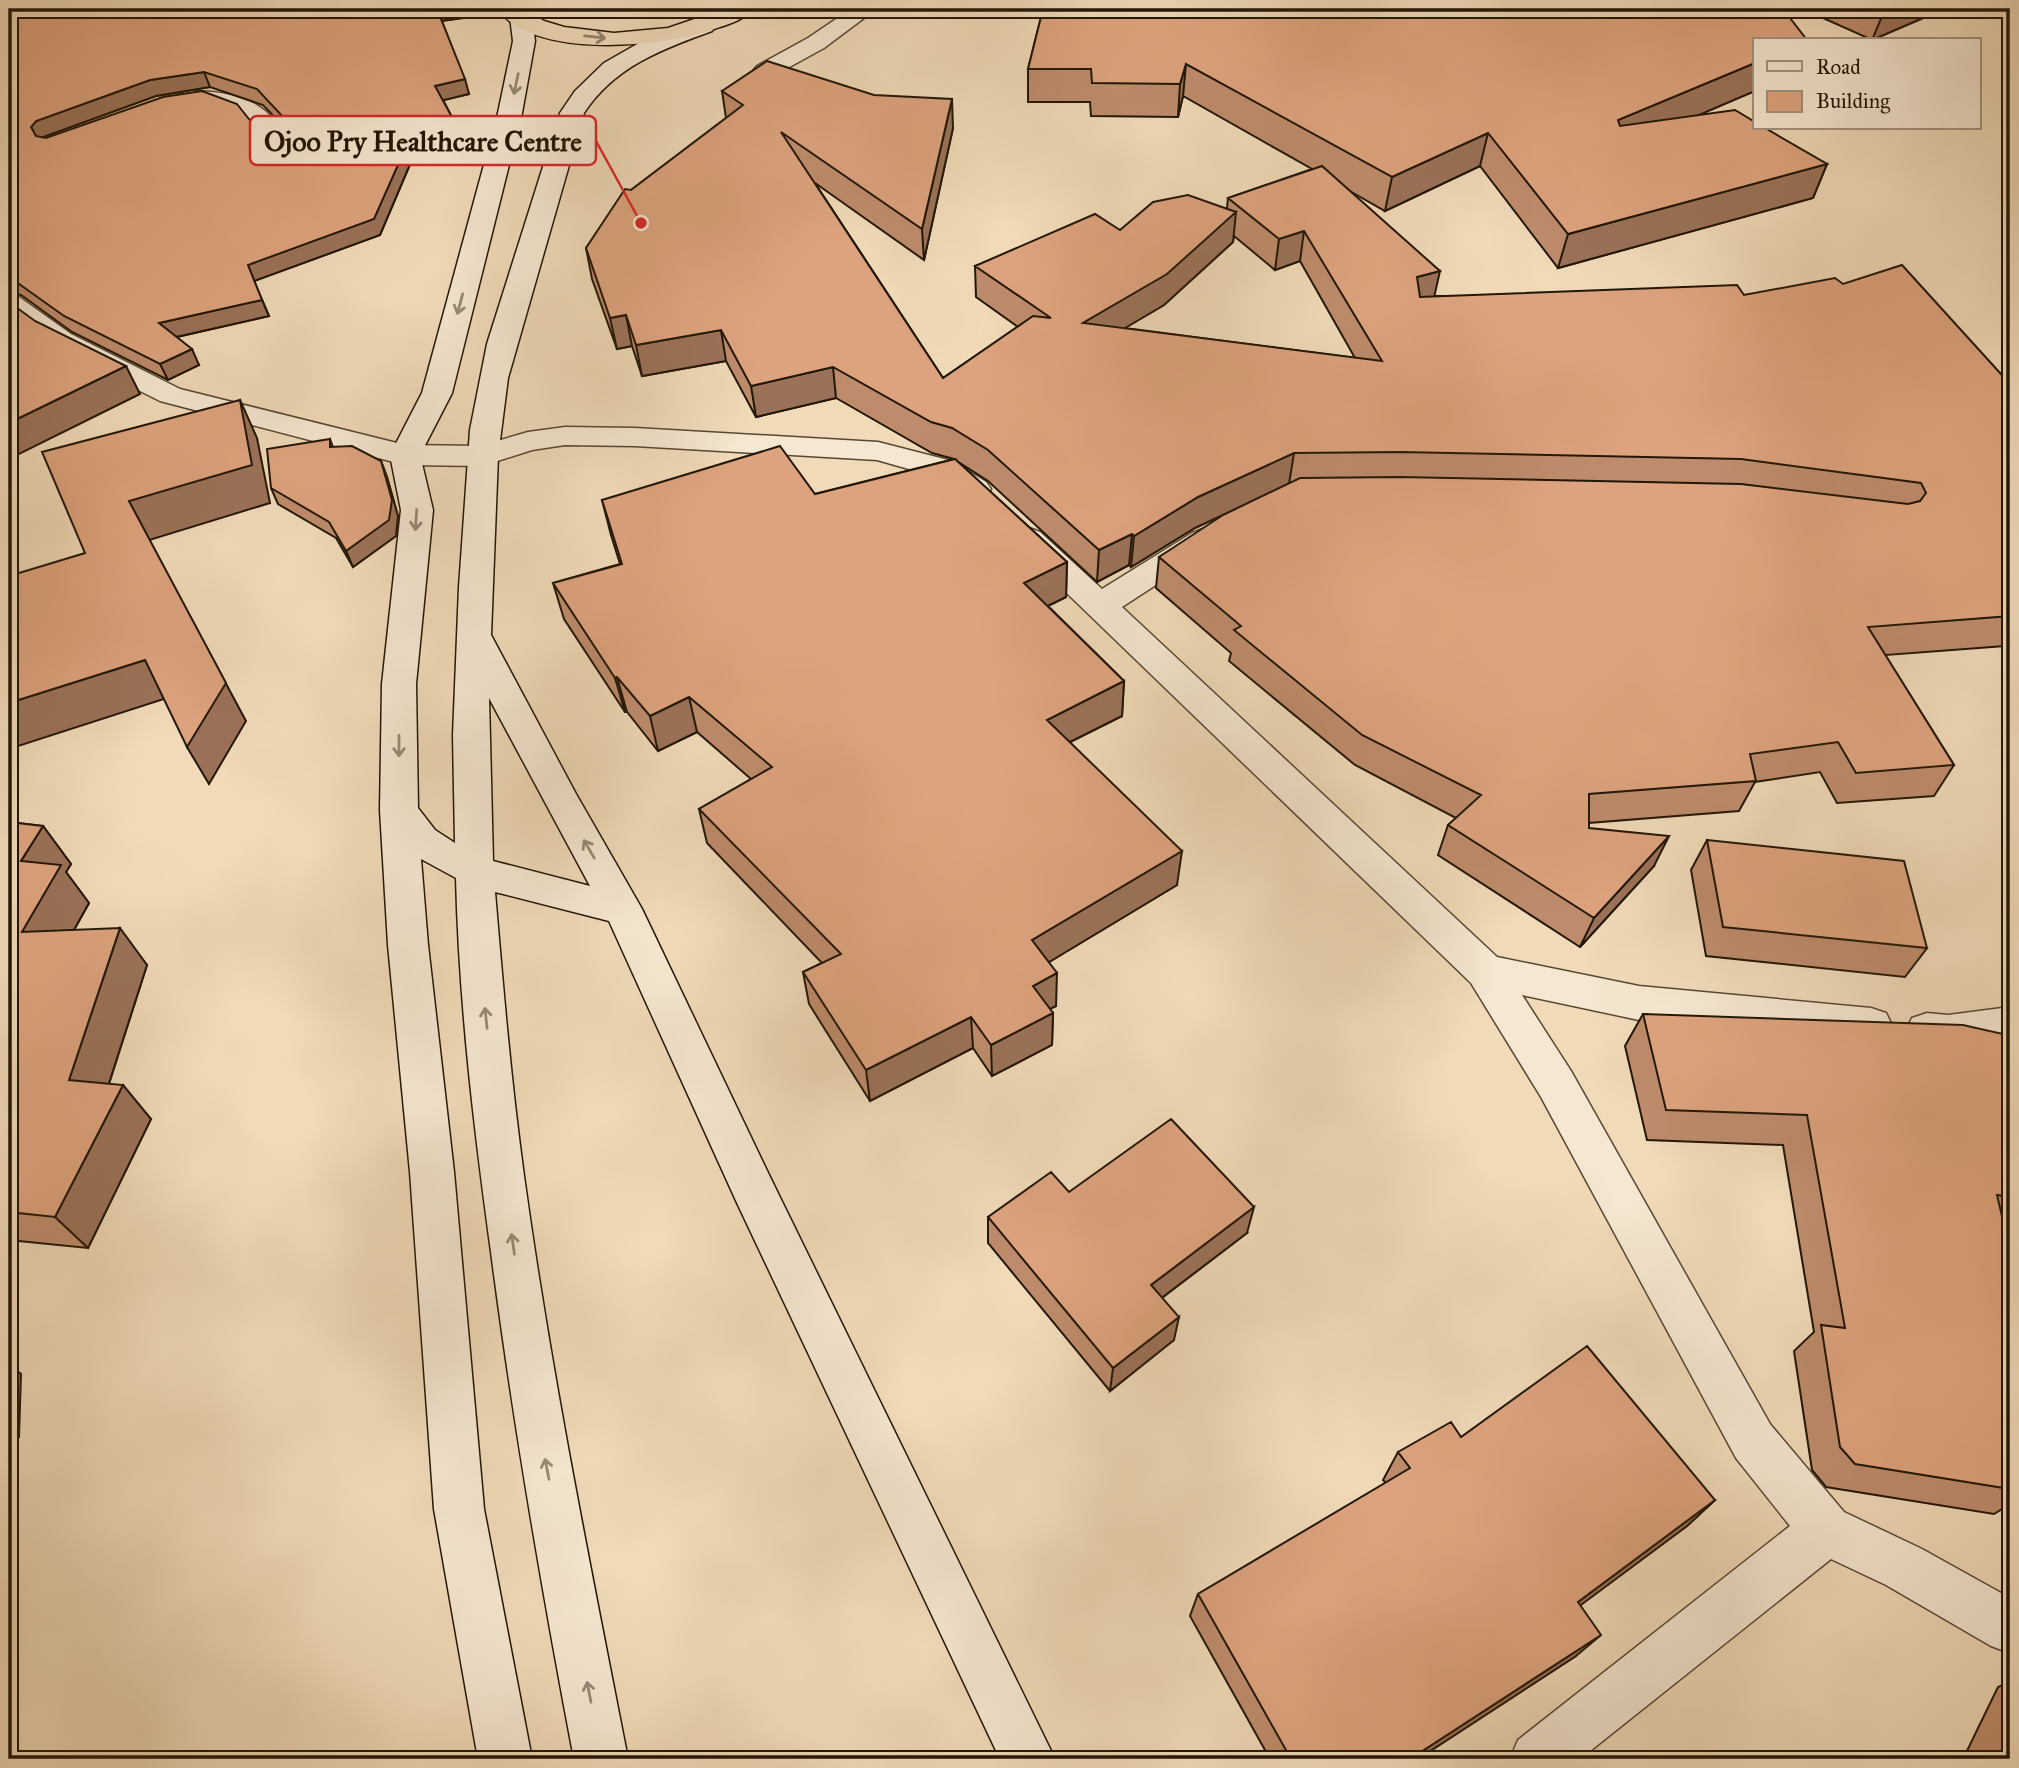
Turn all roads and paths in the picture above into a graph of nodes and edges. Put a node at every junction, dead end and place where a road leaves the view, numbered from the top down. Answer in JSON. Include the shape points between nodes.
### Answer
{"nodes":[{"id":1,"x":741,"y":9,"type":"edge"},
{"id":2,"x":865,"y":9,"type":"edge"},
{"id":3,"x":515,"y":13,"type":"edge"},
{"id":4,"x":704,"y":26,"type":"junction"},
{"id":5,"x":765,"y":71,"type":"edge"},
{"id":6,"x":165,"y":103,"type":"edge"},
{"id":7,"x":499,"y":152,"type":"junction"},
{"id":8,"x":9,"y":303,"type":"edge"},
{"id":9,"x":405,"y":455,"type":"junction"},
{"id":10,"x":482,"y":456,"type":"junction"},
{"id":11,"x":1231,"y":526,"type":"edge"},
{"id":12,"x":1101,"y":605,"type":"junction"},
{"id":13,"x":473,"y":632,"type":"junction"},
{"id":14,"x":398,"y":810,"type":"junction"},
{"id":15,"x":475,"y":871,"type":"junction"},
{"id":16,"x":623,"y":908,"type":"junction"},
{"id":17,"x":1485,"y":971,"type":"junction"},
{"id":18,"x":2010,"y":1024,"type":"edge"},
{"id":19,"x":1826,"y":1530,"type":"junction"},
{"id":20,"x":2010,"y":1627,"type":"edge"},
{"id":21,"x":505,"y":1759,"type":"edge"},
{"id":22,"x":601,"y":1759,"type":"edge"},
{"id":23,"x":1028,"y":1759,"type":"edge"},
{"id":24,"x":1537,"y":1759,"type":"edge"}],
"edges":[{"from":1,"to":4,"type":"highway"},
{"from":2,"to":5,"type":"main road"},
{"from":3,"to":4,"type":"highway","one_way":true,"via":[[533,25],[564,34],[610,39],[659,36]]},
{"from":3,"to":7,"type":"main road","one_way":true,"via":[[524,41]]},
{"from":4,"to":10,"type":"main road","via":[[630,57],[600,76],[572,113],[493,374]]},
{"from":6,"to":7,"type":"main road","via":[[210,97],[253,113],[284,143]]},
{"from":7,"to":9,"type":"main road","one_way":true,"via":[[437,393]]},
{"from":8,"to":9,"type":"main road","via":[[61,340],[170,395]]},
{"from":9,"to":10,"type":"main road"},
{"from":9,"to":14,"type":"main road","one_way":true,"via":[[417,510],[399,684]]},
{"from":10,"to":12,"type":"main road","via":[[528,441],[565,436],[878,451],[941,468],[976,490]]},
{"from":10,"to":13,"type":"main road"},
{"from":11,"to":12,"type":"main road"},
{"from":12,"to":17,"type":"main road"},
{"from":13,"to":15,"type":"main road","via":[[470,769]]},
{"from":16,"to":13,"type":"main road","one_way":true},
{"from":14,"to":15,"type":"main road","via":[[419,838]]},
{"from":14,"to":21,"type":"main road","via":[[459,1509]]},
{"from":15,"to":16,"type":"main road"},
{"from":22,"to":15,"type":"main road","one_way":true,"via":[[542,1443],[507,1200],[480,964]]},
{"from":16,"to":23,"type":"main road"},
{"from":17,"to":18,"type":"main road","via":[[1639,1003],[1948,1032]]},
{"from":17,"to":19,"type":"main road","via":[[1556,1084],[1753,1441]]},
{"from":19,"to":20,"type":"main road","via":[[1904,1567]]},
{"from":19,"to":24,"type":"main road"}]}
